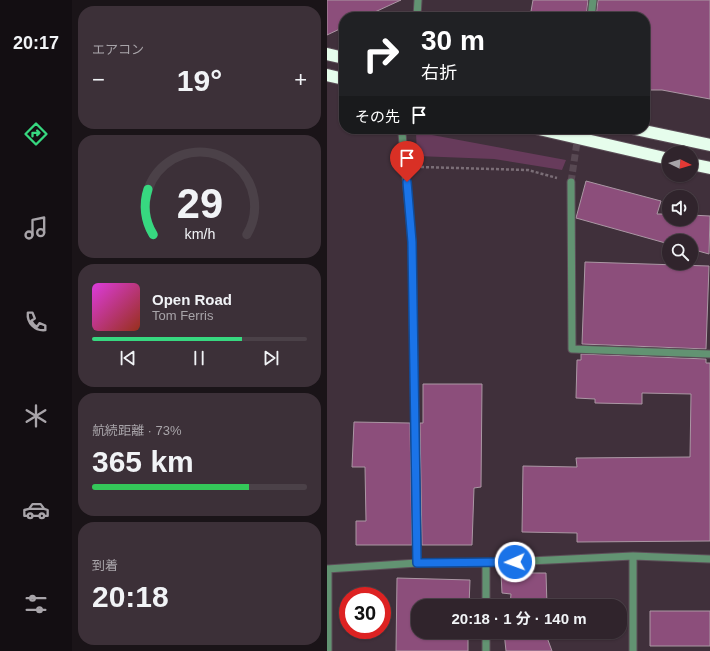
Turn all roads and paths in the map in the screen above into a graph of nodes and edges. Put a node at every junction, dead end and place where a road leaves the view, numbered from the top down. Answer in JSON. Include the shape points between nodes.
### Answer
{"nodes":[{"id":1,"x":418,"y":0,"type":"edge"},
{"id":2,"x":593,"y":0,"type":"edge"},
{"id":3,"x":417,"y":12,"type":"edge"},
{"id":4,"x":592,"y":12,"type":"edge"},
{"id":5,"x":327,"y":54,"type":"edge"},
{"id":6,"x":339,"y":57,"type":"edge"},
{"id":7,"x":327,"y":74,"type":"edge"},
{"id":8,"x":339,"y":78,"type":"edge"},
{"id":9,"x":650,"y":132,"type":"edge"},
{"id":10,"x":402,"y":134,"type":"edge"},
{"id":11,"x":561,"y":134,"type":"edge"},
{"id":12,"x":708,"y":145,"type":"edge"},
{"id":13,"x":662,"y":157,"type":"edge"},
{"id":14,"x":405,"y":167,"type":"junction"},
{"id":15,"x":571,"y":182,"type":"joint"},
{"id":16,"x":710,"y":354,"type":"edge"},
{"id":17,"x":633,"y":556,"type":"junction"},
{"id":18,"x":710,"y":559,"type":"edge"},
{"id":19,"x":417,"y":563,"type":"junction"},
{"id":20,"x":486,"y":563,"type":"junction"},
{"id":21,"x":328,"y":569,"type":"edge"},
{"id":22,"x":486,"y":599,"type":"edge"},
{"id":23,"x":486,"y":639,"type":"edge"},
{"id":24,"x":328,"y":651,"type":"edge"},
{"id":25,"x":486,"y":651,"type":"edge"},
{"id":26,"x":633,"y":651,"type":"edge"}],
"edges":[{"from":1,"to":3,"type":"street"},
{"from":2,"to":4,"type":"street"},
{"from":5,"to":6,"type":"highway"},
{"from":7,"to":8,"type":"highway"},
{"from":9,"to":12,"type":"highway"},
{"from":10,"to":14,"type":"street"},
{"from":11,"to":13,"type":"highway"},
{"from":14,"to":15,"type":"path","via":[[528,170]]},
{"from":14,"to":19,"type":"street","via":[[412,242]]},
{"from":15,"to":16,"type":"street","via":[[572,350]]},
{"from":17,"to":18,"type":"street"},
{"from":17,"to":20,"type":"street"},
{"from":17,"to":26,"type":"street"},
{"from":19,"to":20,"type":"street"},
{"from":19,"to":21,"type":"street"},
{"from":20,"to":22,"type":"street"},
{"from":21,"to":24,"type":"street"},
{"from":23,"to":25,"type":"street"}]}
